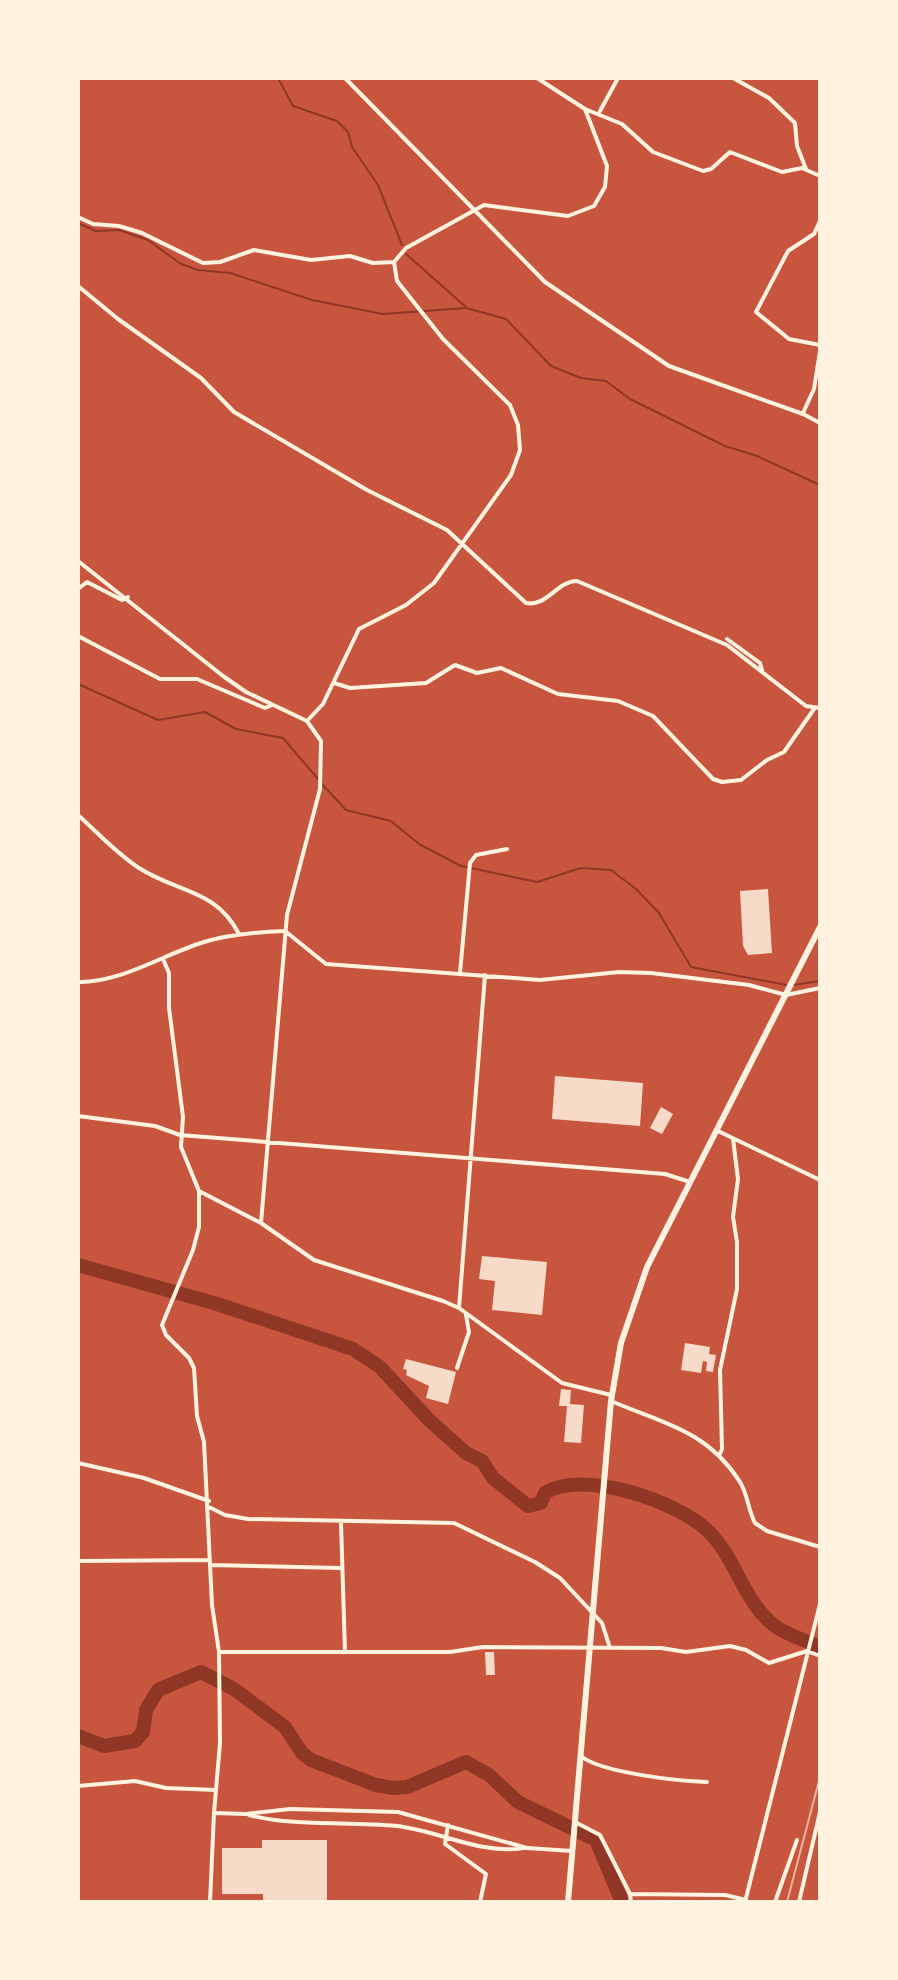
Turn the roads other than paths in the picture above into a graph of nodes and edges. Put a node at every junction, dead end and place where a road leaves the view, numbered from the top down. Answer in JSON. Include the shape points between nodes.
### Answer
{"nodes":[{"id":1,"x":345,"y":78,"type":"edge"},
{"id":2,"x":537,"y":78,"type":"edge"},
{"id":3,"x":618,"y":78,"type":"edge"},
{"id":4,"x":733,"y":78,"type":"edge"},
{"id":5,"x":585,"y":109,"type":"junction"},
{"id":6,"x":600,"y":112,"type":"junction"},
{"id":7,"x":806,"y":169,"type":"junction"},
{"id":8,"x":820,"y":176,"type":"edge"},
{"id":9,"x":473,"y":208,"type":"junction"},
{"id":10,"x":78,"y":217,"type":"edge"},
{"id":11,"x":820,"y":221,"type":"edge"},
{"id":12,"x":394,"y":262,"type":"junction"},
{"id":13,"x":78,"y":286,"type":"edge"},
{"id":14,"x":820,"y":348,"type":"edge"},
{"id":15,"x":803,"y":414,"type":"junction"},
{"id":16,"x":820,"y":423,"type":"edge"},
{"id":17,"x":462,"y":546,"type":"junction"},
{"id":18,"x":78,"y":561,"type":"edge"},
{"id":19,"x":78,"y":589,"type":"edge"},
{"id":20,"x":128,"y":597,"type":"junction"},
{"id":21,"x":78,"y":636,"type":"edge"},
{"id":22,"x":727,"y":639,"type":"dead end"},
{"id":23,"x":762,"y":670,"type":"junction"},
{"id":24,"x":334,"y":683,"type":"junction"},
{"id":25,"x":272,"y":705,"type":"junction"},
{"id":26,"x":817,"y":708,"type":"edge"},
{"id":27,"x":307,"y":721,"type":"junction"},
{"id":28,"x":78,"y":815,"type":"edge"},
{"id":29,"x":507,"y":849,"type":"dead end"},
{"id":30,"x":820,"y":928,"type":"edge"},
{"id":31,"x":285,"y":931,"type":"junction"},
{"id":32,"x":239,"y":934,"type":"junction"},
{"id":33,"x":163,"y":959,"type":"junction"},
{"id":34,"x":460,"y":973,"type":"junction"},
{"id":35,"x":485,"y":975,"type":"junction"},
{"id":36,"x":78,"y":982,"type":"edge"},
{"id":37,"x":820,"y":988,"type":"edge"},
{"id":38,"x":787,"y":993,"type":"junction"},
{"id":39,"x":78,"y":1116,"type":"edge"},
{"id":40,"x":717,"y":1130,"type":"junction"},
{"id":41,"x":180,"y":1135,"type":"junction"},
{"id":42,"x":733,"y":1139,"type":"junction"},
{"id":43,"x":268,"y":1141,"type":"junction"},
{"id":44,"x":470,"y":1159,"type":"junction"},
{"id":45,"x":820,"y":1180,"type":"edge"},
{"id":46,"x":690,"y":1182,"type":"junction"},
{"id":47,"x":199,"y":1191,"type":"junction"},
{"id":48,"x":261,"y":1223,"type":"junction"},
{"id":49,"x":459,"y":1308,"type":"junction"},
{"id":50,"x":465,"y":1312,"type":"junction"},
{"id":51,"x":457,"y":1368,"type":"dead end"},
{"id":52,"x":611,"y":1398,"type":"junction"},
{"id":53,"x":719,"y":1456,"type":"junction"},
{"id":54,"x":78,"y":1463,"type":"edge"},
{"id":55,"x":209,"y":1504,"type":"junction"},
{"id":56,"x":341,"y":1523,"type":"junction"},
{"id":57,"x":820,"y":1547,"type":"edge"},
{"id":58,"x":78,"y":1561,"type":"edge"},
{"id":59,"x":210,"y":1563,"type":"junction"},
{"id":60,"x":341,"y":1568,"type":"junction"},
{"id":61,"x":820,"y":1604,"type":"edge"},
{"id":62,"x":592,"y":1611,"type":"junction"},
{"id":63,"x":610,"y":1648,"type":"junction"},
{"id":64,"x":808,"y":1648,"type":"junction"},
{"id":65,"x":589,"y":1649,"type":"junction"},
{"id":66,"x":219,"y":1652,"type":"junction"},
{"id":67,"x":345,"y":1652,"type":"junction"},
{"id":68,"x":820,"y":1656,"type":"edge"},
{"id":69,"x":580,"y":1756,"type":"junction"},
{"id":70,"x":707,"y":1782,"type":"dead end"},
{"id":71,"x":78,"y":1786,"type":"edge"},
{"id":72,"x":216,"y":1790,"type":"junction"},
{"id":73,"x":332,"y":1810,"type":"junction"},
{"id":74,"x":820,"y":1812,"type":"edge"},
{"id":75,"x":214,"y":1813,"type":"junction"},
{"id":76,"x":246,"y":1814,"type":"junction"},
{"id":77,"x":574,"y":1823,"type":"junction"},
{"id":78,"x":332,"y":1824,"type":"junction"},
{"id":79,"x":448,"y":1825,"type":"junction"},
{"id":80,"x":444,"y":1838,"type":"junction"},
{"id":81,"x":797,"y":1840,"type":"dead end"},
{"id":82,"x":527,"y":1848,"type":"junction"},
{"id":83,"x":572,"y":1851,"type":"junction"},
{"id":84,"x":630,"y":1894,"type":"junction"},
{"id":85,"x":746,"y":1901,"type":"edge"},
{"id":86,"x":210,"y":1902,"type":"edge"},
{"id":87,"x":480,"y":1902,"type":"edge"},
{"id":88,"x":568,"y":1902,"type":"edge"},
{"id":89,"x":631,"y":1902,"type":"edge"},
{"id":90,"x":775,"y":1902,"type":"edge"},
{"id":91,"x":799,"y":1902,"type":"edge"}],
"edges":[{"from":1,"to":9,"type":"street"},
{"from":2,"to":5,"type":"street"},
{"from":3,"to":6,"type":"street"},
{"from":4,"to":7,"type":"street","via":[[769,98],[795,123]]},
{"from":5,"to":6,"type":"street"},
{"from":5,"to":9,"type":"street","via":[[607,166],[605,187],[594,206],[568,216],[491,204]]},
{"from":6,"to":7,"type":"street","via":[[635,133],[653,152],[703,171],[730,152],[782,172]]},
{"from":7,"to":8,"type":"street"},
{"from":9,"to":12,"type":"street","via":[[406,248]]},
{"from":9,"to":15,"type":"street","via":[[545,282],[652,356],[703,380]]},
{"from":10,"to":12,"type":"street","via":[[142,233],[203,263],[254,250],[311,260],[350,256]]},
{"from":11,"to":14,"type":"street","via":[[814,234],[788,251],[756,312],[789,339]]},
{"from":12,"to":17,"type":"street","via":[[397,281],[443,339],[510,405],[518,425],[520,450],[511,475]]},
{"from":13,"to":17,"type":"street","via":[[201,378],[234,412],[447,530]]},
{"from":14,"to":15,"type":"street","via":[[814,389]]},
{"from":15,"to":16,"type":"street"},
{"from":17,"to":23,"type":"street","via":[[526,603],[537,604],[567,582],[577,581],[727,645]]},
{"from":17,"to":24,"type":"street","via":[[420,596],[359,629]]},
{"from":18,"to":20,"type":"street"},
{"from":19,"to":20,"type":"street","via":[[87,582],[122,600]]},
{"from":20,"to":25,"type":"street","via":[[223,676]]},
{"from":21,"to":25,"type":"street","via":[[160,679],[197,679],[265,708]]},
{"from":22,"to":23,"type":"street"},
{"from":23,"to":26,"type":"street","via":[[799,702]]},
{"from":24,"to":26,"type":"street","via":[[350,688],[426,683],[455,665],[477,673],[507,670],[558,694],[618,701],[653,716],[713,779],[730,783],[792,746]]},
{"from":24,"to":27,"type":"street"},
{"from":25,"to":27,"type":"street"},
{"from":27,"to":31,"type":"street","via":[[321,741],[320,789]]},
{"from":28,"to":32,"type":"street","via":[[139,868],[218,904]]},
{"from":29,"to":34,"type":"street","via":[[476,855],[470,868]]},
{"from":30,"to":38,"type":"highway"},
{"from":31,"to":32,"type":"street"},
{"from":31,"to":34,"type":"street","via":[[326,964]]},
{"from":31,"to":43,"type":"street"},
{"from":32,"to":33,"type":"street"},
{"from":33,"to":36,"type":"street"},
{"from":33,"to":41,"type":"street","via":[[169,973],[183,1117]]},
{"from":34,"to":35,"type":"street"},
{"from":35,"to":38,"type":"street","via":[[540,980],[651,973]]},
{"from":35,"to":44,"type":"street"},
{"from":37,"to":38,"type":"street"},
{"from":38,"to":40,"type":"highway"},
{"from":39,"to":41,"type":"street","via":[[155,1126]]},
{"from":40,"to":42,"type":"street"},
{"from":40,"to":46,"type":"highway"},
{"from":41,"to":43,"type":"street"},
{"from":41,"to":47,"type":"street"},
{"from":42,"to":45,"type":"street"},
{"from":42,"to":53,"type":"street","via":[[737,1289],[720,1370]]},
{"from":43,"to":44,"type":"street"},
{"from":43,"to":48,"type":"street"},
{"from":44,"to":46,"type":"street","via":[[665,1174]]},
{"from":44,"to":49,"type":"street"},
{"from":46,"to":52,"type":"highway","via":[[630,1313]]},
{"from":47,"to":48,"type":"street"},
{"from":47,"to":55,"type":"street","via":[[193,1250],[162,1328],[194,1368]]},
{"from":48,"to":49,"type":"street","via":[[329,1267]]},
{"from":49,"to":50,"type":"street"},
{"from":50,"to":51,"type":"street","via":[[469,1332]]},
{"from":50,"to":52,"type":"street","via":[[562,1383]]},
{"from":52,"to":53,"type":"street","via":[[683,1427]]},
{"from":52,"to":62,"type":"highway"},
{"from":53,"to":57,"type":"street","via":[[741,1484],[755,1523]]},
{"from":54,"to":55,"type":"street","via":[[144,1478]]},
{"from":55,"to":56,"type":"street","via":[[235,1518]]},
{"from":55,"to":59,"type":"street"},
{"from":56,"to":60,"type":"street"},
{"from":56,"to":62,"type":"street","via":[[454,1523],[535,1562],[560,1578]]},
{"from":58,"to":59,"type":"street"},
{"from":59,"to":60,"type":"street"},
{"from":59,"to":66,"type":"street"},
{"from":60,"to":67,"type":"street"},
{"from":61,"to":64,"type":"street"},
{"from":62,"to":63,"type":"street","via":[[606,1629]]},
{"from":62,"to":65,"type":"highway"},
{"from":63,"to":64,"type":"street","via":[[686,1652],[730,1646],[769,1663]]},
{"from":63,"to":65,"type":"street"},
{"from":64,"to":68,"type":"street"},
{"from":64,"to":85,"type":"street"},
{"from":65,"to":67,"type":"street"},
{"from":65,"to":69,"type":"highway"},
{"from":66,"to":67,"type":"street"},
{"from":66,"to":72,"type":"street"},
{"from":69,"to":70,"type":"street","via":[[599,1766]]},
{"from":69,"to":77,"type":"highway"},
{"from":71,"to":72,"type":"street","via":[[135,1781]]},
{"from":72,"to":75,"type":"street"},
{"from":73,"to":76,"type":"street"},
{"from":73,"to":78,"type":"street"},
{"from":73,"to":79,"type":"street","via":[[398,1812]]},
{"from":74,"to":91,"type":"street"},
{"from":75,"to":76,"type":"street"},
{"from":75,"to":86,"type":"street"},
{"from":76,"to":78,"type":"street"},
{"from":77,"to":83,"type":"highway"},
{"from":77,"to":84,"type":"street","via":[[600,1835]]},
{"from":78,"to":80,"type":"street","via":[[398,1827]]},
{"from":79,"to":80,"type":"street"},
{"from":79,"to":82,"type":"street"},
{"from":80,"to":82,"type":"street","via":[[489,1848]]},
{"from":80,"to":87,"type":"street","via":[[486,1874]]},
{"from":81,"to":90,"type":"street"},
{"from":82,"to":83,"type":"street"},
{"from":83,"to":88,"type":"highway"},
{"from":84,"to":85,"type":"street","via":[[725,1895]]},
{"from":84,"to":89,"type":"street"}]}
